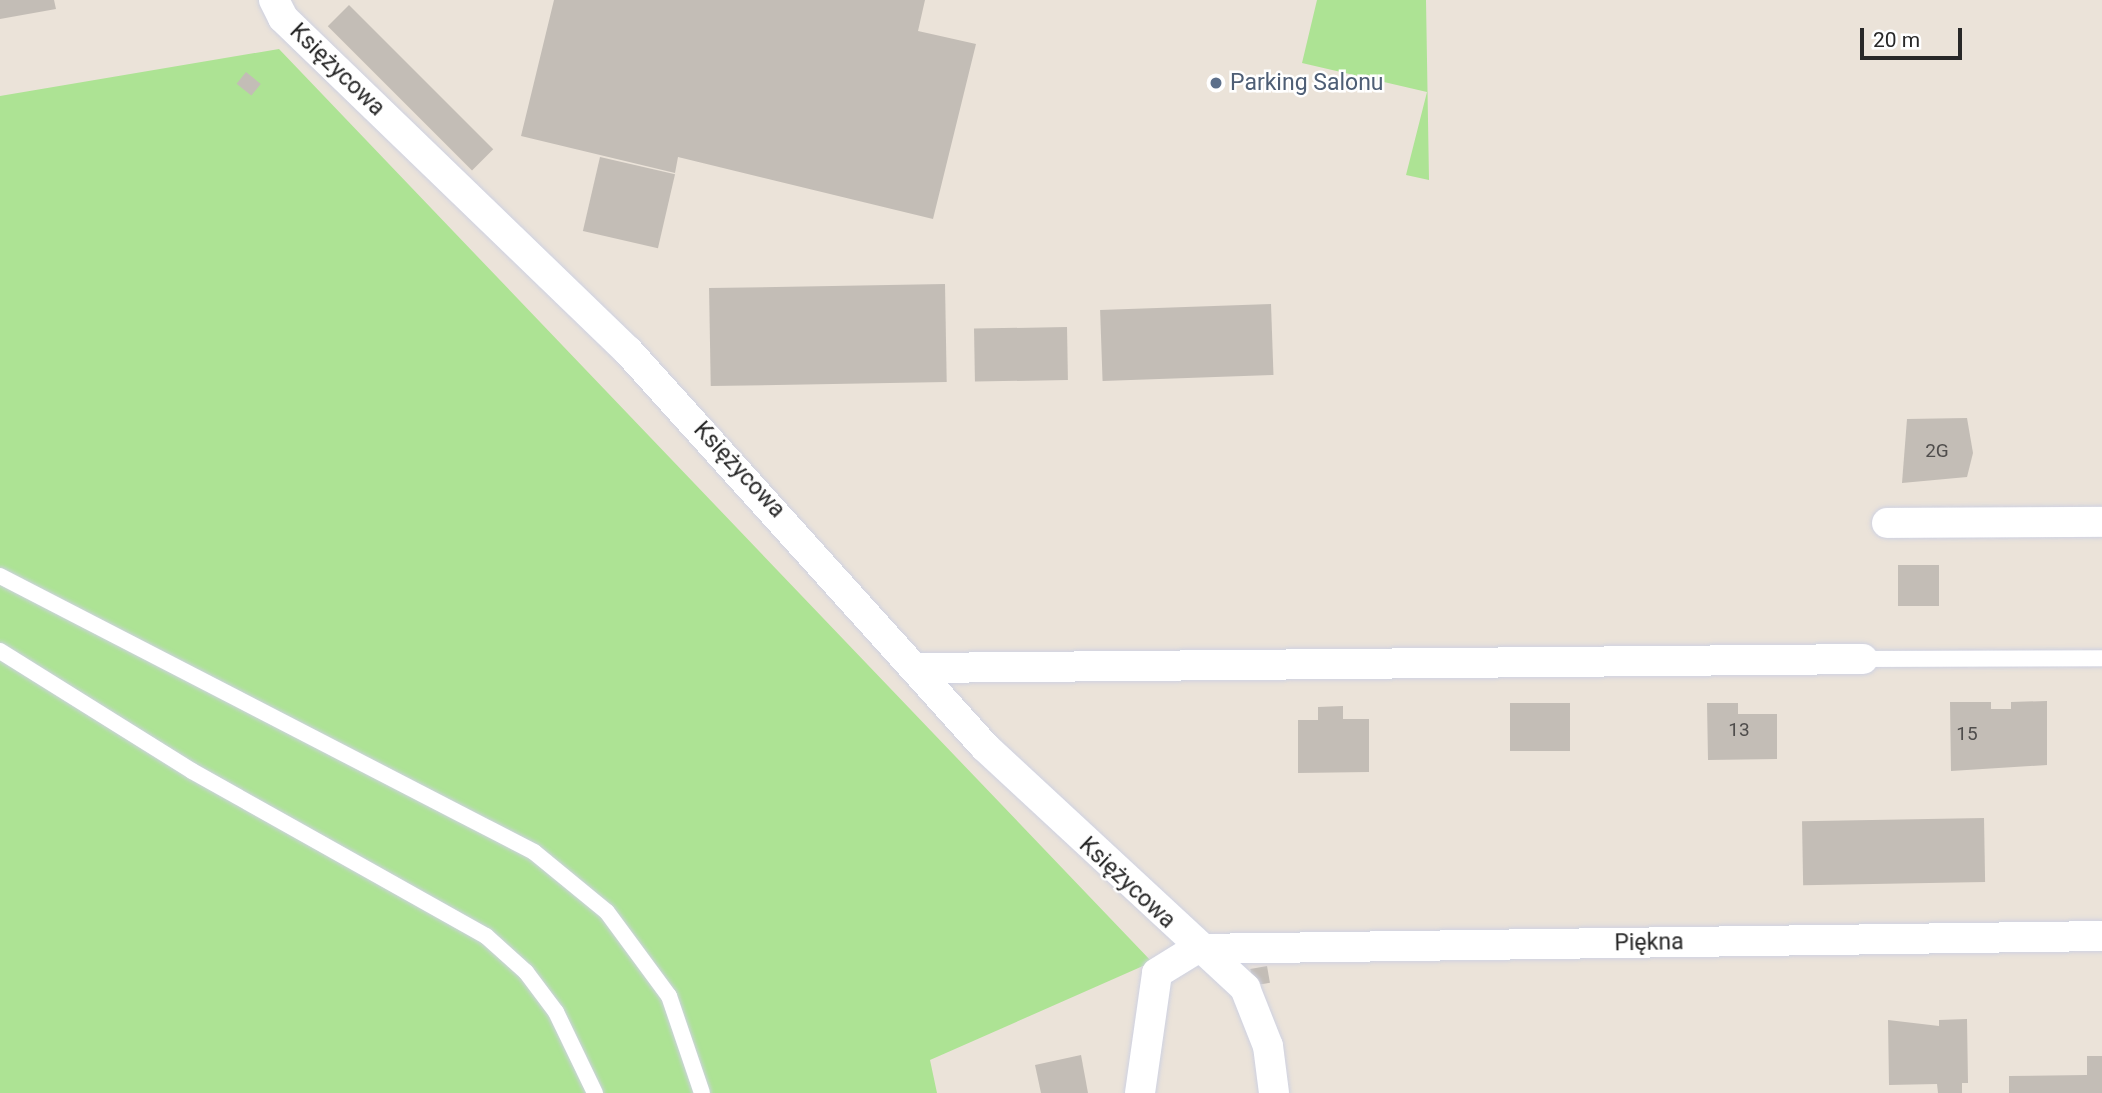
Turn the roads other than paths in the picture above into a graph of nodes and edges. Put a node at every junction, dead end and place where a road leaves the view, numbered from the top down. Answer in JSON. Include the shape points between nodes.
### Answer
{"nodes":[{"id":1,"x":274,"y":0,"type":"edge"},
{"id":2,"x":2102,"y":522,"type":"edge"},
{"id":3,"x":1887,"y":523,"type":"dead end"},
{"id":4,"x":0,"y":576,"type":"edge"},
{"id":5,"x":0,"y":651,"type":"edge"},
{"id":6,"x":2102,"y":658,"type":"edge"},
{"id":7,"x":1863,"y":659,"type":"joint"},
{"id":8,"x":916,"y":667,"type":"junction"},
{"id":9,"x":2102,"y":936,"type":"edge"},
{"id":10,"x":1196,"y":949,"type":"junction"},
{"id":11,"x":595,"y":1093,"type":"edge"},
{"id":12,"x":702,"y":1093,"type":"edge"},
{"id":13,"x":1140,"y":1093,"type":"edge"},
{"id":14,"x":1274,"y":1093,"type":"edge"}],
"edges":[{"from":1,"to":8,"type":"street","name":"Księżycowa","via":[[283,18],[628,351]]},
{"from":2,"to":3,"type":"street"},
{"from":4,"to":12,"type":"lane","via":[[534,852],[607,912],[668,996]]},
{"from":5,"to":11,"type":"lane","via":[[192,771],[486,936],[526,972],[556,1012]]},
{"from":6,"to":7,"type":"lane"},
{"from":7,"to":8,"type":"street"},
{"from":8,"to":10,"type":"street","name":"Księżycowa","via":[[985,747]]},
{"from":9,"to":10,"type":"street","name":"Piękna"},
{"from":10,"to":13,"type":"street","name":"Księżycowa","via":[[1157,974]]},
{"from":10,"to":14,"type":"street","name":"Księżycowa","via":[[1245,988],[1268,1046]]}]}
